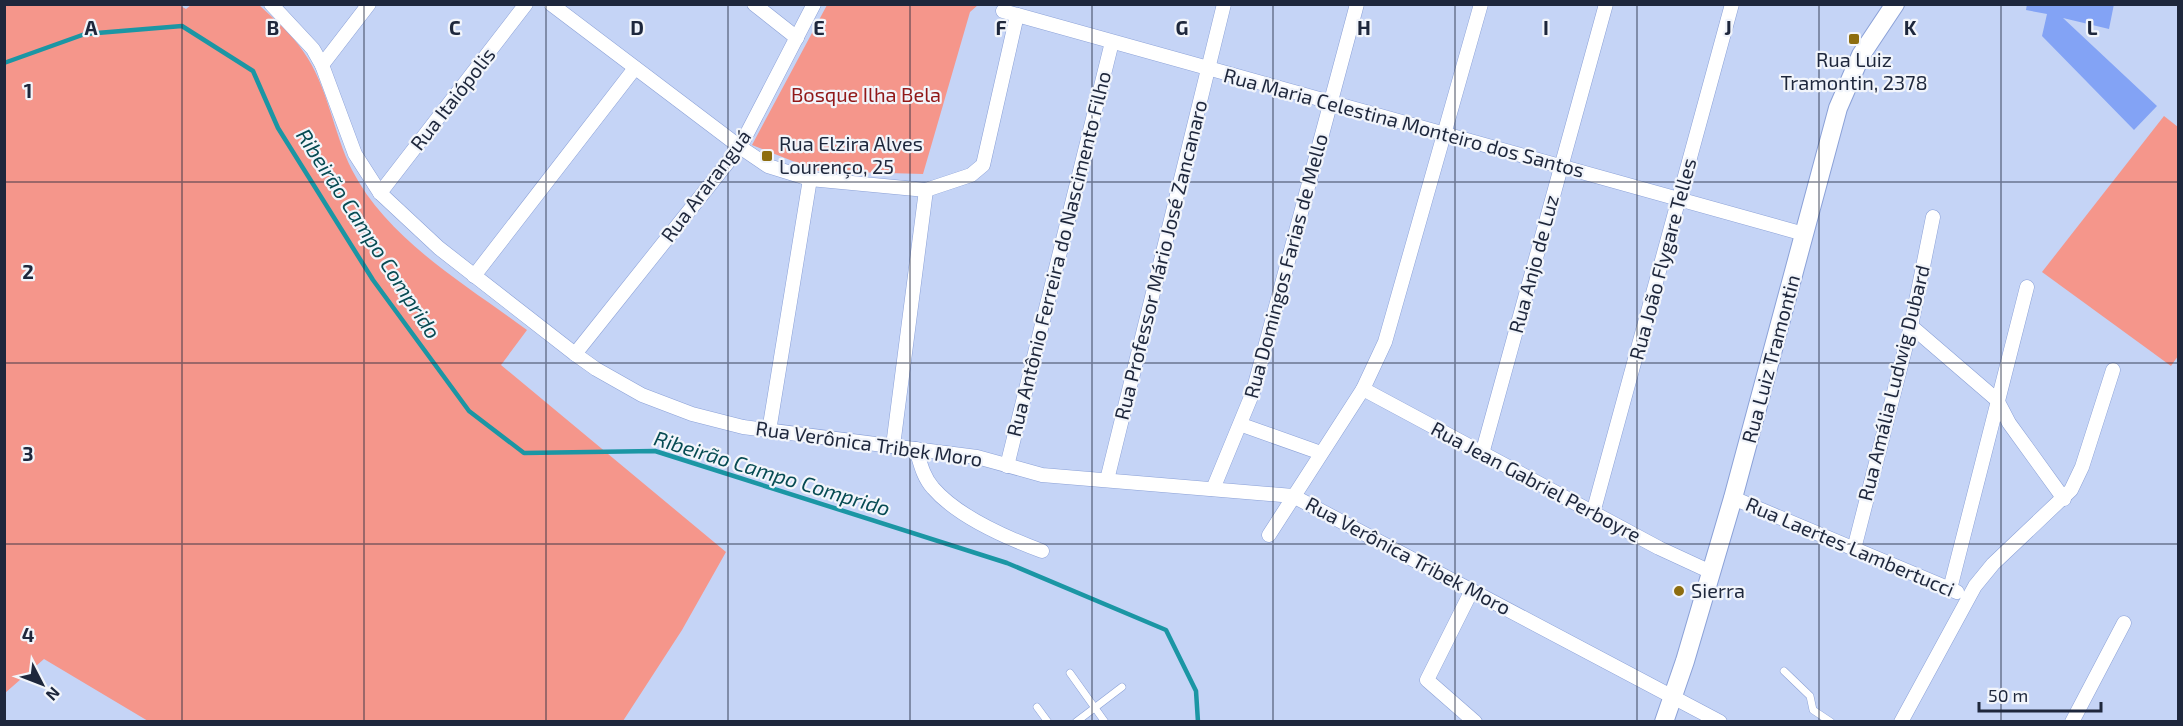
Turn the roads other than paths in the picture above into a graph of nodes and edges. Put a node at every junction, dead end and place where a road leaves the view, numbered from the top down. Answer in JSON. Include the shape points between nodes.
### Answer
{"nodes":[{"id":1,"x":271,"y":4,"type":"edge"},
{"id":2,"x":369,"y":4,"type":"edge"},
{"id":3,"x":526,"y":4,"type":"edge"},
{"id":4,"x":551,"y":4,"type":"edge"},
{"id":5,"x":754,"y":4,"type":"edge"},
{"id":6,"x":814,"y":4,"type":"edge"},
{"id":7,"x":1224,"y":4,"type":"edge"},
{"id":8,"x":1357,"y":4,"type":"edge"},
{"id":9,"x":1481,"y":4,"type":"edge"},
{"id":10,"x":1606,"y":4,"type":"edge"},
{"id":11,"x":1732,"y":4,"type":"edge"},
{"id":12,"x":1895,"y":4,"type":"edge"},
{"id":13,"x":797,"y":38,"type":"junction"},
{"id":14,"x":1112,"y":42,"type":"junction"},
{"id":15,"x":322,"y":65,"type":"junction"},
{"id":16,"x":635,"y":68,"type":"junction"},
{"id":17,"x":1208,"y":69,"type":"junction"},
{"id":18,"x":1330,"y":102,"type":"junction"},
{"id":19,"x":1445,"y":134,"type":"junction"},
{"id":20,"x":740,"y":147,"type":"junction"},
{"id":21,"x":1561,"y":166,"type":"junction"},
{"id":22,"x":810,"y":179,"type":"junction"},
{"id":23,"x":926,"y":190,"type":"junction"},
{"id":24,"x":380,"y":194,"type":"junction"},
{"id":25,"x":1679,"y":199,"type":"junction"},
{"id":26,"x":1933,"y":217,"type":"dead end"},
{"id":27,"x":1804,"y":234,"type":"junction"},
{"id":28,"x":474,"y":276,"type":"junction"},
{"id":29,"x":2027,"y":287,"type":"dead end"},
{"id":30,"x":1911,"y":326,"type":"junction"},
{"id":31,"x":575,"y":354,"type":"junction"},
{"id":32,"x":2113,"y":370,"type":"dead end"},
{"id":33,"x":1363,"y":388,"type":"junction"},
{"id":34,"x":1997,"y":400,"type":"junction"},
{"id":35,"x":1242,"y":425,"type":"junction"},
{"id":36,"x":768,"y":431,"type":"junction"},
{"id":37,"x":893,"y":447,"type":"junction"},
{"id":38,"x":916,"y":449,"type":"junction"},
{"id":39,"x":1321,"y":453,"type":"junction"},
{"id":40,"x":1482,"y":454,"type":"junction"},
{"id":41,"x":1007,"y":466,"type":"junction"},
{"id":42,"x":1107,"y":480,"type":"junction"},
{"id":43,"x":1213,"y":489,"type":"junction"},
{"id":44,"x":1293,"y":496,"type":"junction"},
{"id":45,"x":1732,"y":498,"type":"junction"},
{"id":46,"x":2064,"y":499,"type":"junction"},
{"id":47,"x":1593,"y":513,"type":"junction"},
{"id":48,"x":1269,"y":535,"type":"dead end"},
{"id":49,"x":1854,"y":549,"type":"junction"},
{"id":50,"x":1042,"y":551,"type":"dead end"},
{"id":51,"x":1711,"y":572,"type":"junction"},
{"id":52,"x":1950,"y":589,"type":"junction"},
{"id":53,"x":1472,"y":590,"type":"junction"},
{"id":54,"x":1968,"y":597,"type":"junction"},
{"id":55,"x":2124,"y":623,"type":"dead end"},
{"id":56,"x":1784,"y":671,"type":"dead end"},
{"id":57,"x":1070,"y":673,"type":"dead end"},
{"id":58,"x":1122,"y":687,"type":"dead end"},
{"id":59,"x":1673,"y":696,"type":"junction"},
{"id":60,"x":1037,"y":707,"type":"dead end"},
{"id":61,"x":1095,"y":707,"type":"junction"},
{"id":62,"x":1048,"y":722,"type":"edge"},
{"id":63,"x":1076,"y":722,"type":"edge"},
{"id":64,"x":1105,"y":722,"type":"edge"},
{"id":65,"x":1475,"y":722,"type":"edge"},
{"id":66,"x":1664,"y":722,"type":"edge"},
{"id":67,"x":1720,"y":722,"type":"edge"},
{"id":68,"x":1831,"y":722,"type":"edge"},
{"id":69,"x":1902,"y":722,"type":"edge"},
{"id":70,"x":2072,"y":722,"type":"edge"}],
"edges":[{"from":1,"to":15,"type":"street","name":"Rua Verônica Tribek Moro","via":[[303,36]]},
{"from":2,"to":15,"type":"street"},
{"from":3,"to":24,"type":"street","name":"Rua Itaiópolis"},
{"from":4,"to":16,"type":"street"},
{"from":5,"to":13,"type":"street"},
{"from":6,"to":13,"type":"street","name":"Rua Araranguá"},
{"from":7,"to":17,"type":"street","name":"Rua Professor Mário José Zancanaro"},
{"from":8,"to":18,"type":"street","name":"Rua Domingos Farias de Mello"},
{"from":9,"to":19,"type":"street"},
{"from":10,"to":21,"type":"street","name":"Rua Anjo de Luz"},
{"from":11,"to":25,"type":"street","name":"Rua João Flygare Telles"},
{"from":12,"to":27,"type":"main road","name":"Rua Luiz Tramontin","via":[[1873,34],[1843,94]]},
{"from":13,"to":20,"type":"street","name":"Rua Araranguá"},
{"from":14,"to":17,"type":"street","name":"Rua Maria Celestina Monteiro dos Santos"},
{"from":14,"to":23,"type":"street","name":"Rua Maria Celestina Monteiro dos Santos","via":[[1010,13],[983,165],[970,175]]},
{"from":14,"to":41,"type":"street","name":"Rua Antônio Ferreira do Nascimento Filho"},
{"from":15,"to":24,"type":"street","name":"Rua Verônica Tribek Moro","via":[[352,146]]},
{"from":16,"to":20,"type":"street"},
{"from":16,"to":28,"type":"street"},
{"from":17,"to":18,"type":"street","name":"Rua Maria Celestina Monteiro dos Santos"},
{"from":17,"to":42,"type":"street","name":"Rua Professor Mário José Zancanaro"},
{"from":18,"to":19,"type":"street","name":"Rua Maria Celestina Monteiro dos Santos"},
{"from":18,"to":35,"type":"street","name":"Rua Domingos Farias de Mello"},
{"from":19,"to":21,"type":"street","name":"Rua Maria Celestina Monteiro dos Santos"},
{"from":19,"to":33,"type":"street","via":[[1390,326]]},
{"from":20,"to":22,"type":"street","via":[[768,166]]},
{"from":20,"to":31,"type":"street","name":"Rua Araranguá"},
{"from":21,"to":25,"type":"street","name":"Rua Maria Celestina Monteiro dos Santos"},
{"from":21,"to":40,"type":"street","name":"Rua Anjo de Luz"},
{"from":22,"to":23,"type":"street"},
{"from":22,"to":36,"type":"street"},
{"from":23,"to":37,"type":"street"},
{"from":24,"to":28,"type":"street","name":"Rua Verônica Tribek Moro"},
{"from":25,"to":27,"type":"street","name":"Rua Maria Celestina Monteiro dos Santos"},
{"from":25,"to":47,"type":"street","name":"Rua João Flygare Telles"},
{"from":26,"to":30,"type":"street","name":"Rua Amália Ludwig Dubard"},
{"from":27,"to":45,"type":"main road","name":"Rua Luiz Tramontin"},
{"from":28,"to":31,"type":"street","name":"Rua Verônica Tribek Moro"},
{"from":29,"to":34,"type":"street"},
{"from":30,"to":34,"type":"street"},
{"from":30,"to":49,"type":"street","name":"Rua Amália Ludwig Dubard"},
{"from":31,"to":36,"type":"street","name":"Rua Verônica Tribek Moro","via":[[621,384],[667,405],[717,421]]},
{"from":32,"to":46,"type":"street","via":[[2082,467]]},
{"from":33,"to":39,"type":"street"},
{"from":33,"to":40,"type":"street","name":"Rua Jean Gabriel Perboyre"},
{"from":34,"to":46,"type":"street"},
{"from":34,"to":52,"type":"street"},
{"from":35,"to":39,"type":"street"},
{"from":35,"to":43,"type":"street","name":"Rua Domingos Farias de Mello"},
{"from":36,"to":37,"type":"street","name":"Rua Verônica Tribek Moro"},
{"from":37,"to":38,"type":"street","name":"Rua Verônica Tribek Moro"},
{"from":38,"to":41,"type":"street","name":"Rua Verônica Tribek Moro","via":[[977,457]]},
{"from":38,"to":50,"type":"street","via":[[925,476],[942,497],[999,533]]},
{"from":39,"to":44,"type":"street"},
{"from":40,"to":47,"type":"street","name":"Rua Jean Gabriel Perboyre"},
{"from":41,"to":42,"type":"street","name":"Rua Verônica Tribek Moro","via":[[1042,475]]},
{"from":42,"to":43,"type":"street","name":"Rua Verônica Tribek Moro"},
{"from":43,"to":44,"type":"street","name":"Rua Verônica Tribek Moro"},
{"from":44,"to":48,"type":"street"},
{"from":44,"to":53,"type":"street","name":"Rua Verônica Tribek Moro"},
{"from":45,"to":49,"type":"street","name":"Rua Laertes Lambertucci"},
{"from":45,"to":51,"type":"main road","name":"Rua Luiz Tramontin"},
{"from":46,"to":54,"type":"street","via":[[1993,564]]},
{"from":47,"to":51,"type":"street","name":"Rua Jean Gabriel Perboyre"},
{"from":49,"to":52,"type":"street","name":"Rua Laertes Lambertucci"},
{"from":51,"to":59,"type":"main road","name":"Rua Luiz Tramontin"},
{"from":52,"to":54,"type":"street","name":"Rua Laertes Lambertucci"},
{"from":53,"to":59,"type":"street","name":"Rua Verônica Tribek Moro"},
{"from":53,"to":65,"type":"street","via":[[1426,680]]},
{"from":54,"to":69,"type":"street"},
{"from":55,"to":70,"type":"street"},
{"from":56,"to":68,"type":"lane","via":[[1810,696],[1813,710]]},
{"from":57,"to":61,"type":"lane"},
{"from":58,"to":61,"type":"lane"},
{"from":59,"to":66,"type":"main road","name":"Rua Luiz Tramontin"},
{"from":59,"to":67,"type":"street","name":"Rua Verônica Tribek Moro"},
{"from":60,"to":62,"type":"lane"},
{"from":61,"to":63,"type":"lane"},
{"from":61,"to":64,"type":"lane"}]}
